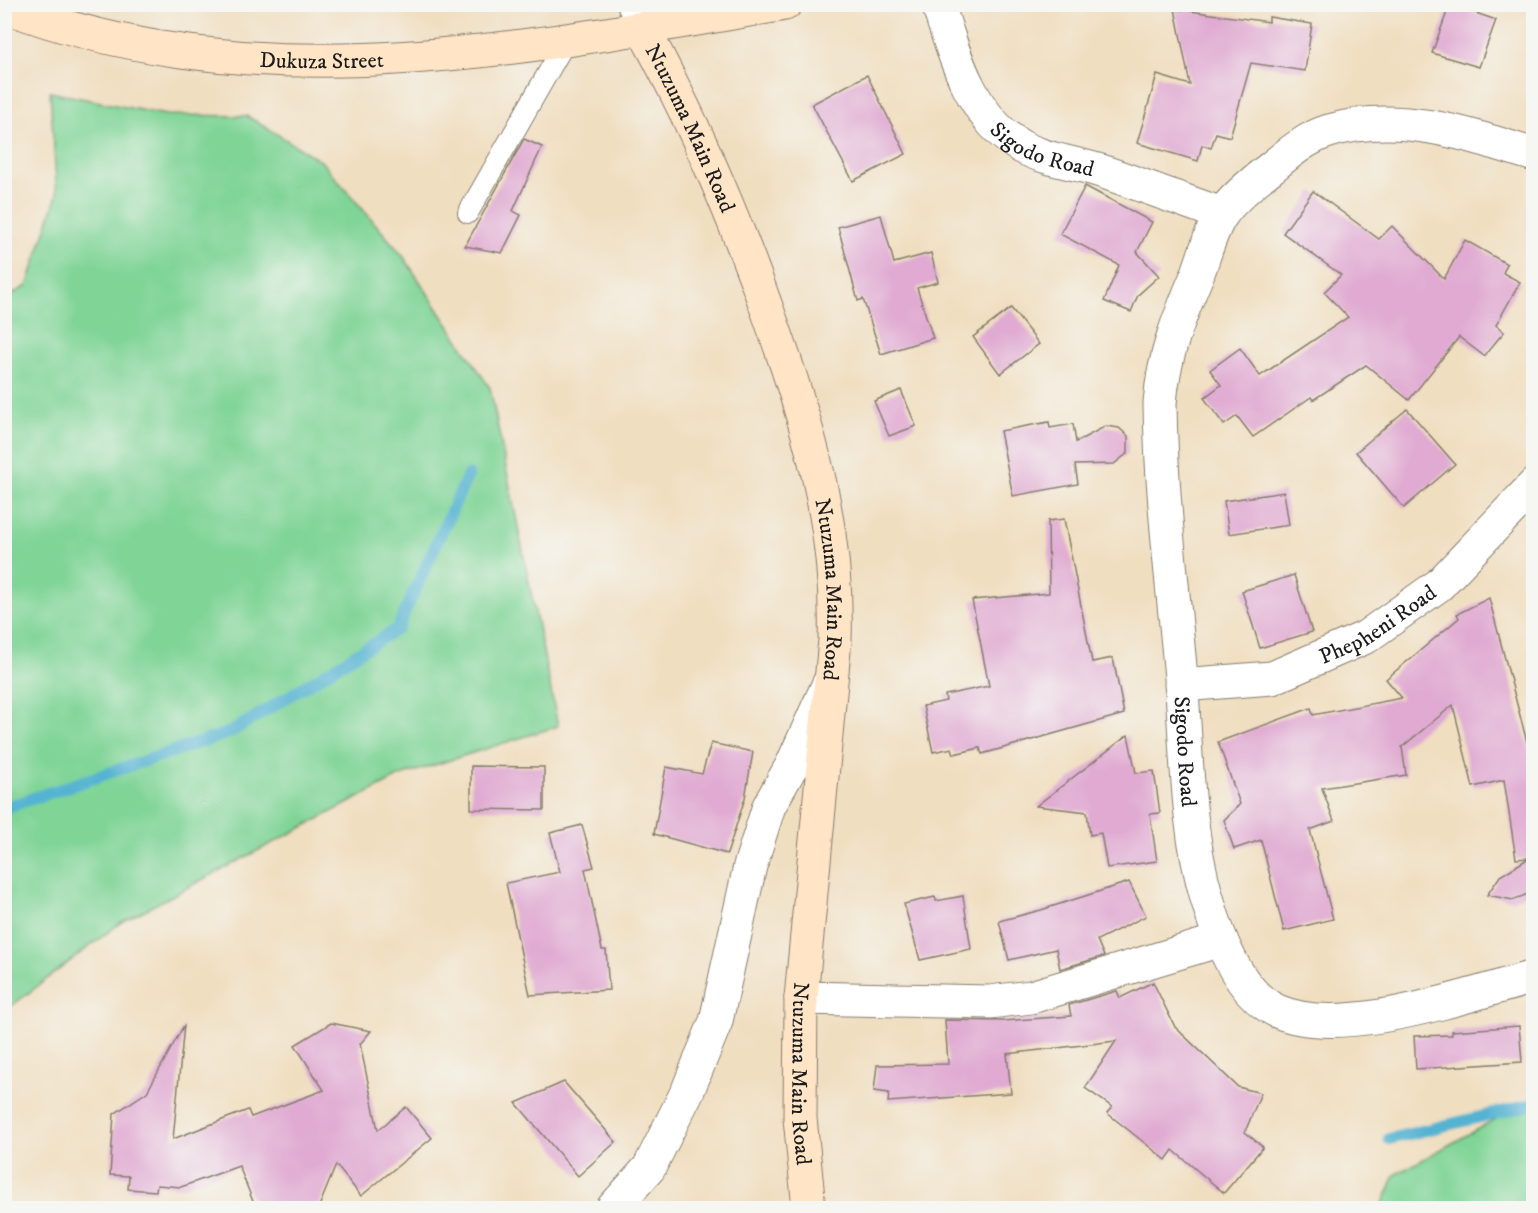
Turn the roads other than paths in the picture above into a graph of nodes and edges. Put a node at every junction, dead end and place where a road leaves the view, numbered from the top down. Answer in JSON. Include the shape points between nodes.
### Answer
{"nodes":[{"id":1,"x":785,"y":4,"type":"edge"},
{"id":2,"x":938,"y":4,"type":"edge"},
{"id":3,"x":4,"y":6,"type":"edge"},
{"id":4,"x":638,"y":16,"type":"edge"},
{"id":5,"x":566,"y":41,"type":"junction"},
{"id":6,"x":1533,"y":154,"type":"edge"},
{"id":7,"x":468,"y":213,"type":"dead end"},
{"id":8,"x":1222,"y":214,"type":"junction"},
{"id":9,"x":1533,"y":485,"type":"edge"},
{"id":10,"x":831,"y":678,"type":"junction"},
{"id":11,"x":1181,"y":685,"type":"junction"},
{"id":12,"x":1221,"y":940,"type":"junction"},
{"id":13,"x":1533,"y":977,"type":"edge"},
{"id":14,"x":801,"y":998,"type":"junction"},
{"id":15,"x":613,"y":1209,"type":"edge"},
{"id":16,"x":809,"y":1209,"type":"edge"}],
"edges":[{"from":1,"to":4,"type":"street","name":"Dukuza Street"},
{"from":2,"to":8,"type":"street","name":"Sigodo Road","via":[[956,61],[975,99],[998,127],[1022,147]]},
{"from":3,"to":5,"type":"street","name":"Dukuza Street","via":[[121,42],[231,59],[313,63],[449,57]]},
{"from":4,"to":5,"type":"street","name":"Dukuza Street"},
{"from":4,"to":10,"type":"street","name":"Ntuzuma Main Road","via":[[716,175],[781,348],[816,457],[831,540],[835,640]]},
{"from":5,"to":7,"type":"lane"},
{"from":6,"to":8,"type":"street","name":"Sigodo Road","via":[[1432,126],[1392,123],[1328,131],[1294,148]]},
{"from":8,"to":11,"type":"street","name":"Sigodo Road","via":[[1172,336],[1161,381],[1160,432]]},
{"from":9,"to":11,"type":"street","name":"Phepheni Road","via":[[1439,585],[1365,637],[1272,678]]},
{"from":10,"to":14,"type":"street","name":"Ntuzuma Main Road"},
{"from":10,"to":15,"type":"street","via":[[769,806],[750,866],[716,1021],[688,1090],[649,1168]]},
{"from":11,"to":12,"type":"street","name":"Sigodo Road","via":[[1196,846]]},
{"from":12,"to":13,"type":"street","name":"Sigodo Road","via":[[1245,984],[1276,1010],[1298,1018],[1371,1018]]},
{"from":12,"to":14,"type":"street","via":[[1031,997],[990,1002]]},
{"from":14,"to":16,"type":"street","name":"Ntuzuma Main Road","via":[[800,1118]]}]}
